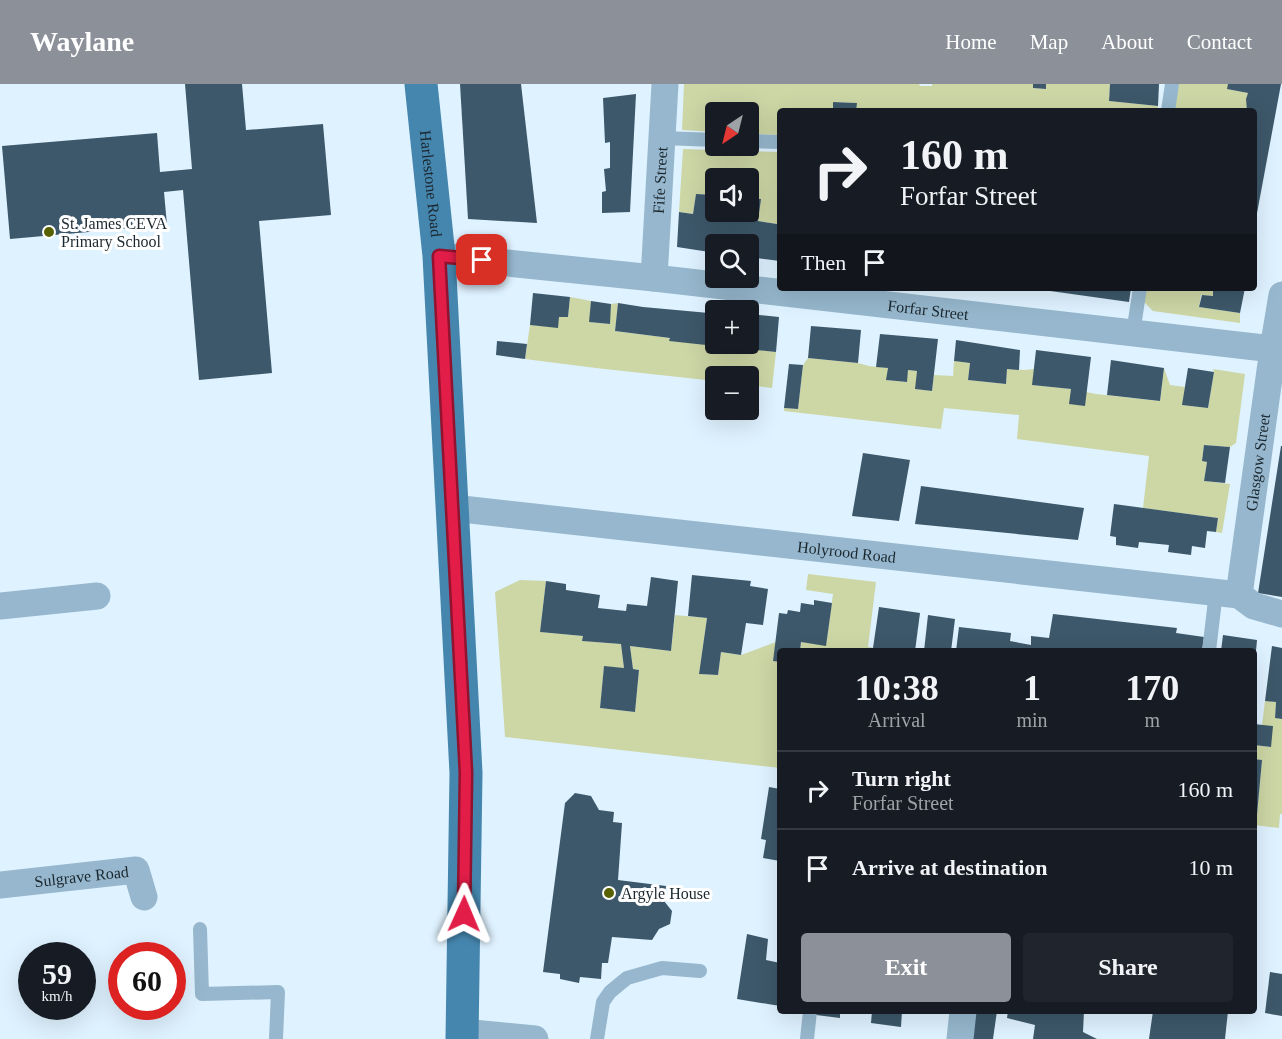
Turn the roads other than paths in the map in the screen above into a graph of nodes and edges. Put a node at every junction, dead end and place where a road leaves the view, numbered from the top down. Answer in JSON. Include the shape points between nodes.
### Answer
{"nodes":[{"id":1,"x":421,"y":84,"type":"edge"},
{"id":2,"x":665,"y":84,"type":"edge"},
{"id":3,"x":1172,"y":84,"type":"edge"},
{"id":4,"x":1168,"y":108,"type":"edge"},
{"id":5,"x":662,"y":138,"type":"junction"},
{"id":6,"x":705,"y":140,"type":"edge"},
{"id":7,"x":759,"y":141,"type":"edge"},
{"id":8,"x":777,"y":142,"type":"edge"},
{"id":9,"x":439,"y":256,"type":"junction"},
{"id":10,"x":654,"y":278,"type":"junction"},
{"id":11,"x":1140,"y":291,"type":"edge"},
{"id":12,"x":1282,"y":296,"type":"edge"},
{"id":13,"x":1133,"y":333,"type":"junction"},
{"id":14,"x":1273,"y":350,"type":"junction"},
{"id":15,"x":453,"y":508,"type":"junction"},
{"id":16,"x":1228,"y":594,"type":"junction"},
{"id":17,"x":97,"y":596,"type":"dead end"},
{"id":18,"x":0,"y":606,"type":"edge"},
{"id":19,"x":1282,"y":614,"type":"edge"},
{"id":20,"x":1210,"y":648,"type":"edge"},
{"id":21,"x":0,"y":885,"type":"edge"},
{"id":22,"x":144,"y":897,"type":"dead end"},
{"id":23,"x":200,"y":929,"type":"dead end"},
{"id":24,"x":700,"y":971,"type":"dead end"},
{"id":25,"x":810,"y":1014,"type":"edge"},
{"id":26,"x":963,"y":1014,"type":"edge"},
{"id":27,"x":462,"y":1036,"type":"edge"},
{"id":28,"x":276,"y":1039,"type":"edge"},
{"id":29,"x":535,"y":1039,"type":"edge"},
{"id":30,"x":597,"y":1039,"type":"edge"},
{"id":31,"x":807,"y":1039,"type":"edge"},
{"id":32,"x":960,"y":1039,"type":"edge"}],
"edges":[{"from":1,"to":9,"type":"main road","name":"Harlestone Road"},
{"from":2,"to":5,"type":"street","name":"Fife Street"},
{"from":3,"to":4,"type":"lane"},
{"from":5,"to":6,"type":"lane"},
{"from":5,"to":10,"type":"street","name":"Fife Street"},
{"from":7,"to":8,"type":"lane"},
{"from":9,"to":10,"type":"street","name":"Forfar Street"},
{"from":9,"to":15,"type":"main road","name":"Harlestone Road"},
{"from":10,"to":13,"type":"street","name":"Forfar Street"},
{"from":11,"to":13,"type":"lane"},
{"from":12,"to":14,"type":"street","name":"Glasgow Street"},
{"from":13,"to":14,"type":"street","name":"Forfar Street"},
{"from":14,"to":16,"type":"street","name":"Glasgow Street"},
{"from":15,"to":16,"type":"street","name":"Holyrood Road"},
{"from":15,"to":27,"type":"main road","name":"Harlestone Road","via":[[466,773]]},
{"from":16,"to":19,"type":"street"},
{"from":16,"to":20,"type":"lane"},
{"from":17,"to":18,"type":"street"},
{"from":21,"to":22,"type":"street","name":"Sulgrave Road","via":[[136,870]]},
{"from":23,"to":28,"type":"lane","via":[[202,994],[278,992]]},
{"from":24,"to":30,"type":"lane","via":[[662,968],[627,978],[603,1002]]},
{"from":25,"to":31,"type":"lane"},
{"from":26,"to":32,"type":"street"},
{"from":27,"to":29,"type":"street"}]}
